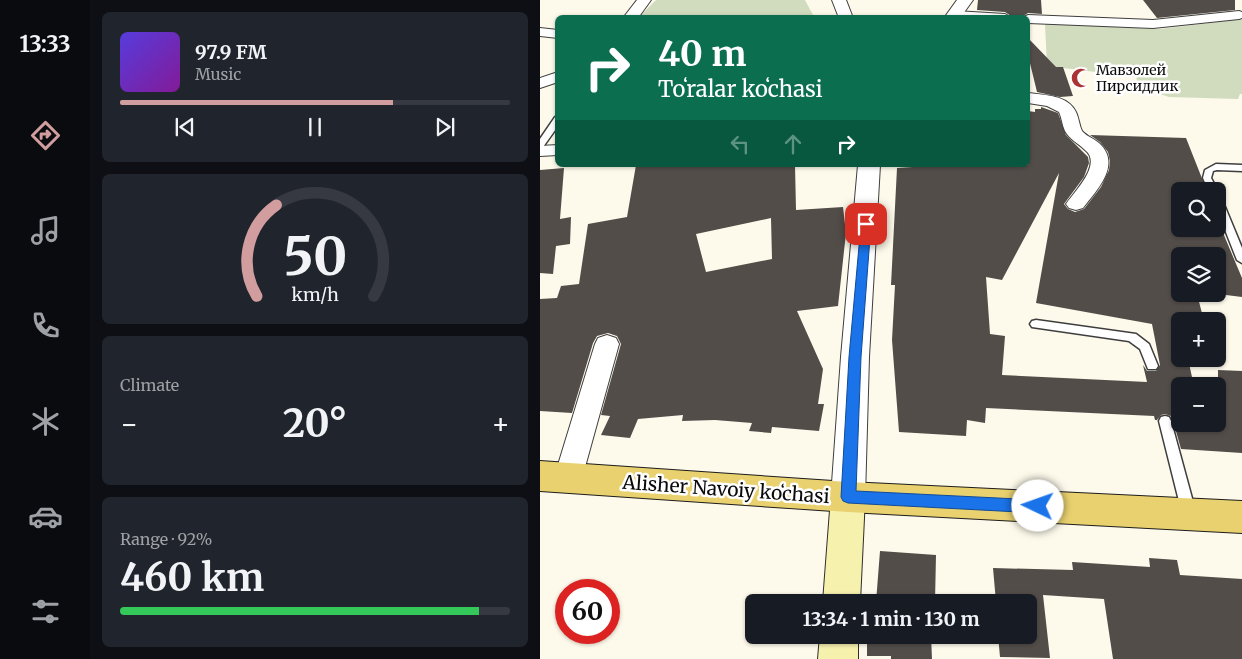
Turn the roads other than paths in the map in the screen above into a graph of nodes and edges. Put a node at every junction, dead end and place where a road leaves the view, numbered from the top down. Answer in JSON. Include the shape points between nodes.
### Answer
{"nodes":[{"id":1,"x":644,"y":0,"type":"edge"},
{"id":2,"x":839,"y":0,"type":"edge"},
{"id":3,"x":965,"y":0,"type":"edge"},
{"id":4,"x":632,"y":15,"type":"edge"},
{"id":5,"x":845,"y":15,"type":"edge"},
{"id":6,"x":955,"y":15,"type":"edge"},
{"id":7,"x":1239,"y":15,"type":"dead end"},
{"id":8,"x":1030,"y":19,"type":"edge"},
{"id":9,"x":540,"y":32,"type":"edge"},
{"id":10,"x":555,"y":34,"type":"edge"},
{"id":11,"x":555,"y":78,"type":"edge"},
{"id":12,"x":540,"y":83,"type":"edge"},
{"id":13,"x":1030,"y":98,"type":"edge"},
{"id":14,"x":555,"y":123,"type":"edge"},
{"id":15,"x":540,"y":145,"type":"edge"},
{"id":16,"x":555,"y":150,"type":"edge"},
{"id":17,"x":540,"y":151,"type":"edge"},
{"id":18,"x":869,"y":167,"type":"edge"},
{"id":19,"x":1242,"y":168,"type":"edge"},
{"id":20,"x":1209,"y":182,"type":"edge"},
{"id":21,"x":1076,"y":204,"type":"dead end"},
{"id":22,"x":1226,"y":221,"type":"edge"},
{"id":23,"x":1242,"y":260,"type":"edge"},
{"id":24,"x":1036,"y":324,"type":"dead end"},
{"id":25,"x":607,"y":344,"type":"dead end"},
{"id":26,"x":1152,"y":366,"type":"dead end"},
{"id":27,"x":1165,"y":421,"type":"dead end"},
{"id":28,"x":554,"y":477,"type":"edge"},
{"id":29,"x":848,"y":497,"type":"junction"},
{"id":30,"x":1189,"y":514,"type":"junction"},
{"id":31,"x":1242,"y":518,"type":"edge"},
{"id":32,"x":842,"y":594,"type":"edge"},
{"id":33,"x":839,"y":644,"type":"edge"},
{"id":34,"x":838,"y":659,"type":"edge"}],
"edges":[{"from":1,"to":4,"type":"street"},
{"from":2,"to":5,"type":"street"},
{"from":3,"to":6,"type":"street"},
{"from":7,"to":8,"type":"street","via":[[1153,24]]},
{"from":9,"to":10,"type":"street"},
{"from":11,"to":12,"type":"street"},
{"from":13,"to":21,"type":"street","via":[[1065,108],[1075,133],[1098,152],[1100,169]]},
{"from":14,"to":15,"type":"lane"},
{"from":16,"to":17,"type":"street"},
{"from":18,"to":29,"type":"street"},
{"from":19,"to":20,"type":"lane","via":[[1216,167],[1209,170]]},
{"from":22,"to":23,"type":"lane"},
{"from":24,"to":26,"type":"lane","via":[[1132,337],[1145,348]]},
{"from":25,"to":28,"type":"street"},
{"from":27,"to":30,"type":"lane"},
{"from":28,"to":29,"type":"main road","name":"Alisher Navoiy koʻchasi"},
{"from":29,"to":30,"type":"main road","name":"Alisher Navoiy koʻchasi"},
{"from":29,"to":32,"type":"main road"},
{"from":30,"to":31,"type":"main road","name":"Alisher Navoiy koʻchasi"},
{"from":33,"to":34,"type":"main road"}]}
